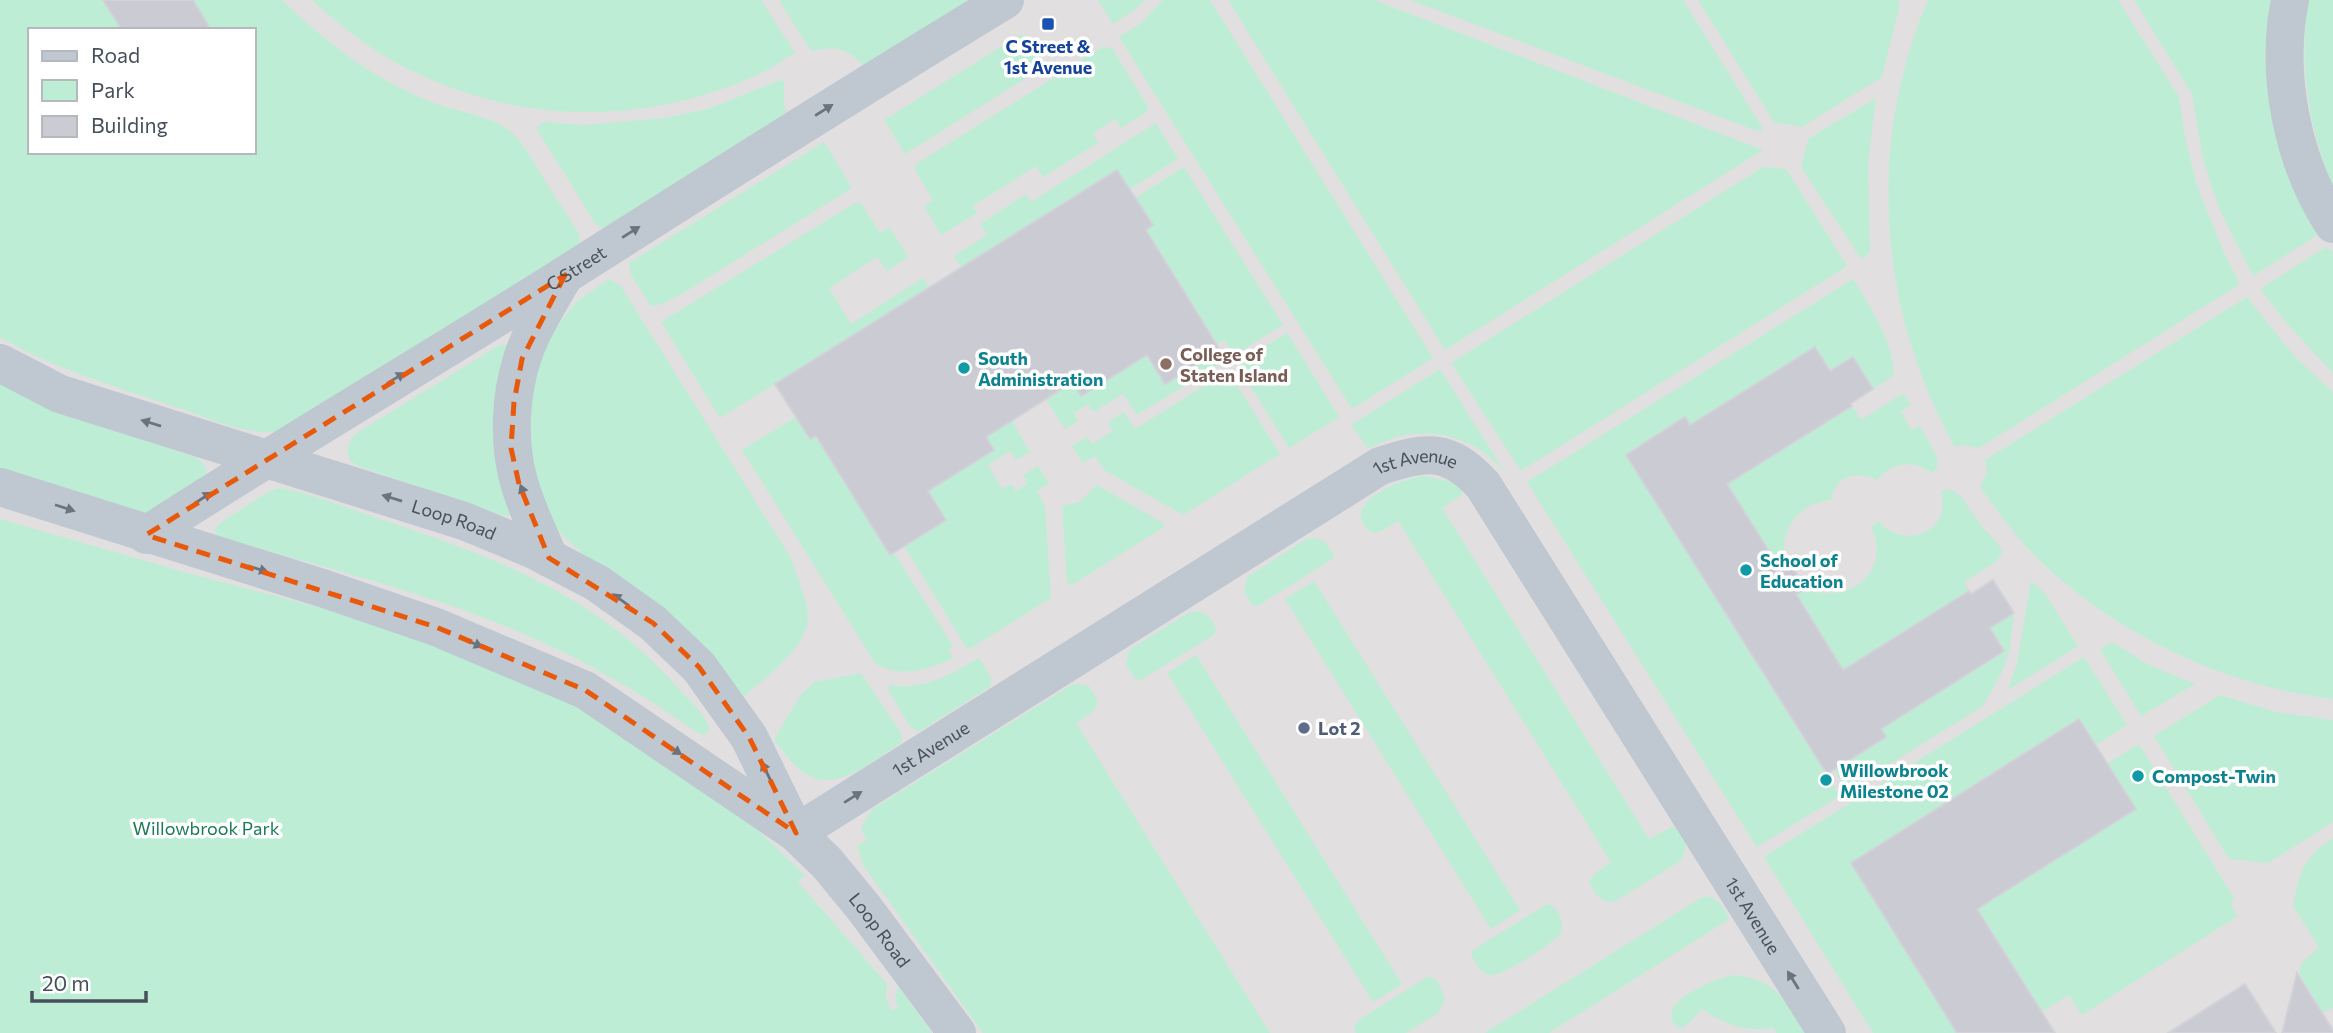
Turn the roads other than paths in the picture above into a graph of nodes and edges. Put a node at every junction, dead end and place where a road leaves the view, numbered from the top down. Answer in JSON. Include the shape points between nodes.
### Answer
{"nodes":[{"id":1,"x":1005,"y":0,"type":"edge"},
{"id":2,"x":2290,"y":0,"type":"edge"},
{"id":3,"x":2333,"y":224,"type":"edge"},
{"id":4,"x":565,"y":275,"type":"junction"},
{"id":5,"x":0,"y":363,"type":"edge"},
{"id":6,"x":264,"y":458,"type":"junction"},
{"id":7,"x":0,"y":487,"type":"edge"},
{"id":8,"x":146,"y":535,"type":"junction"},
{"id":9,"x":549,"y":558,"type":"junction"},
{"id":10,"x":796,"y":833,"type":"junction"},
{"id":11,"x":957,"y":1033,"type":"edge"},
{"id":12,"x":1827,"y":1033,"type":"edge"}],
"edges":[{"from":4,"to":1,"type":"street","name":"C Street","one_way":true},
{"from":2,"to":3,"type":"street","via":[[2285,57],[2289,110],[2303,162]]},
{"from":6,"to":4,"type":"street","name":"C Street","one_way":true},
{"from":9,"to":4,"type":"street","one_way":true,"via":[[519,484],[511,448],[522,359]]},
{"from":6,"to":5,"type":"street","name":"Loop Road","one_way":true,"via":[[60,394]]},
{"from":8,"to":6,"type":"street","name":"C Street","one_way":true},
{"from":9,"to":6,"type":"street","name":"Loop Road","one_way":true,"via":[[464,521]]},
{"from":7,"to":8,"type":"street","name":"Loop Road","one_way":true},
{"from":8,"to":10,"type":"street","name":"Loop Road","one_way":true,"via":[[436,627],[585,690]]},
{"from":10,"to":9,"type":"street","name":"Loop Road","one_way":true,"via":[[749,737],[699,667],[653,623],[597,583]]},
{"from":10,"to":11,"type":"street","name":"Loop Road","via":[[857,899]]},
{"from":10,"to":12,"type":"street","name":"1st Avenue","via":[[1380,466],[1423,454],[1447,457],[1470,470],[1483,485]]}]}
